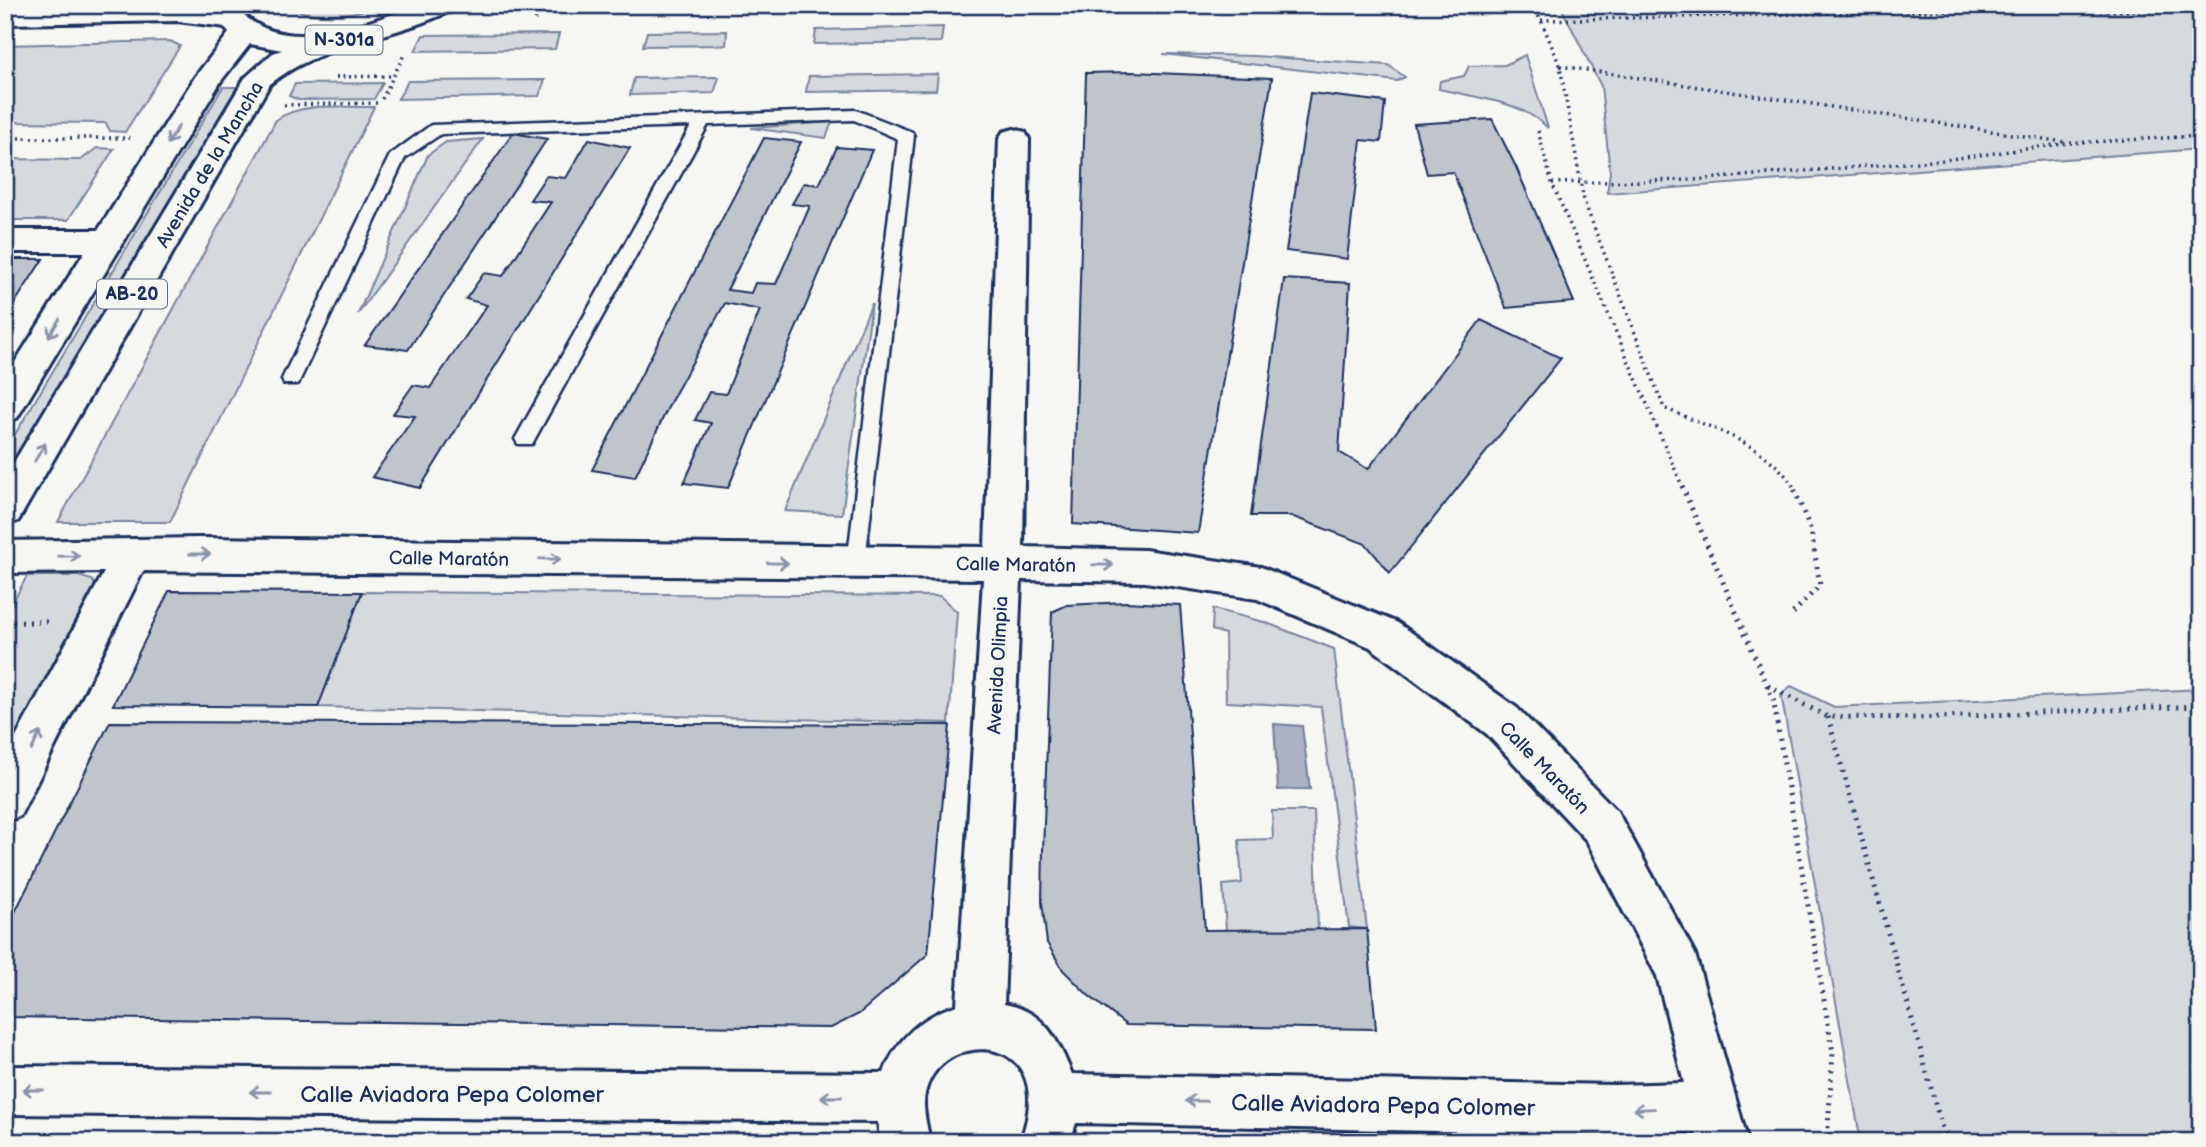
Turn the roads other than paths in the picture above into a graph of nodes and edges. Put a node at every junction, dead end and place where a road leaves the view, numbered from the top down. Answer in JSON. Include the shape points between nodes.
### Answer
{"nodes":[{"id":1,"x":441,"y":5,"type":"edge"},
{"id":2,"x":5,"y":16,"type":"edge"},
{"id":3,"x":230,"y":19,"type":"edge"},
{"id":4,"x":342,"y":41,"type":"junction"},
{"id":5,"x":702,"y":121,"type":"junction"},
{"id":6,"x":1014,"y":139,"type":"dead end"},
{"id":7,"x":5,"y":241,"type":"edge"},
{"id":8,"x":107,"y":241,"type":"junction"},
{"id":9,"x":291,"y":379,"type":"dead end"},
{"id":10,"x":5,"y":408,"type":"edge"},
{"id":11,"x":525,"y":439,"type":"dead end"},
{"id":12,"x":5,"y":510,"type":"edge"},
{"id":13,"x":132,"y":555,"type":"junction"},
{"id":14,"x":5,"y":557,"type":"edge"},
{"id":15,"x":1002,"y":563,"type":"junction"},
{"id":16,"x":857,"y":564,"type":"junction"},
{"id":17,"x":5,"y":802,"type":"edge"},
{"id":18,"x":980,"y":1022,"type":"junction"},
{"id":19,"x":5,"y":1090,"type":"edge"},
{"id":20,"x":902,"y":1120,"type":"edge"},
{"id":21,"x":1049,"y":1120,"type":"edge"},
{"id":22,"x":1717,"y":1124,"type":"edge"}],
"edges":[{"from":1,"to":4,"type":"street","number":"N-301a","via":[[401,24]]},
{"from":2,"to":3,"type":"street","via":[[177,13]]},
{"from":3,"to":4,"type":"street","number":"N-301a","via":[[288,43]]},
{"from":3,"to":8,"type":"street","number":"AB-20","one_way":true,"via":[[209,77]]},
{"from":12,"to":4,"type":"street","name":"Avenida de la Mancha","number":"AB-20","one_way":true,"via":[[259,78],[282,59]]},
{"from":5,"to":9,"type":"lane","via":[[437,129],[398,155]]},
{"from":5,"to":11,"type":"lane"},
{"from":5,"to":16,"type":"lane","via":[[856,115],[906,136]]},
{"from":6,"to":15,"type":"street","name":"Avenida Olimpia"},
{"from":7,"to":8,"type":"street"},
{"from":8,"to":10,"type":"street","number":"AB-20","one_way":true},
{"from":14,"to":13,"type":"street","name":"Calle Maratón","one_way":true},
{"from":13,"to":16,"type":"street","name":"Calle Maratón","one_way":true},
{"from":17,"to":13,"type":"street","one_way":true},
{"from":15,"to":16,"type":"street","name":"Calle Maratón"},
{"from":15,"to":18,"type":"street","name":"Avenida Olimpia"},
{"from":15,"to":22,"type":"street","name":"Calle Maratón","one_way":true,"via":[[1145,566],[1261,583],[1384,635],[1502,721],[1602,826],[1679,970]]},
{"from":18,"to":20,"type":"street","via":[[952,1028],[927,1044],[909,1068]]},
{"from":18,"to":21,"type":"street","via":[[1007,1027],[1031,1044],[1047,1068]]},
{"from":20,"to":19,"type":"street","name":"Calle Aviadora Pepa Colomer","one_way":true},
{"from":22,"to":21,"type":"street","name":"Calle Aviadora Pepa Colomer","one_way":true,"via":[[1614,1110]]}]}
